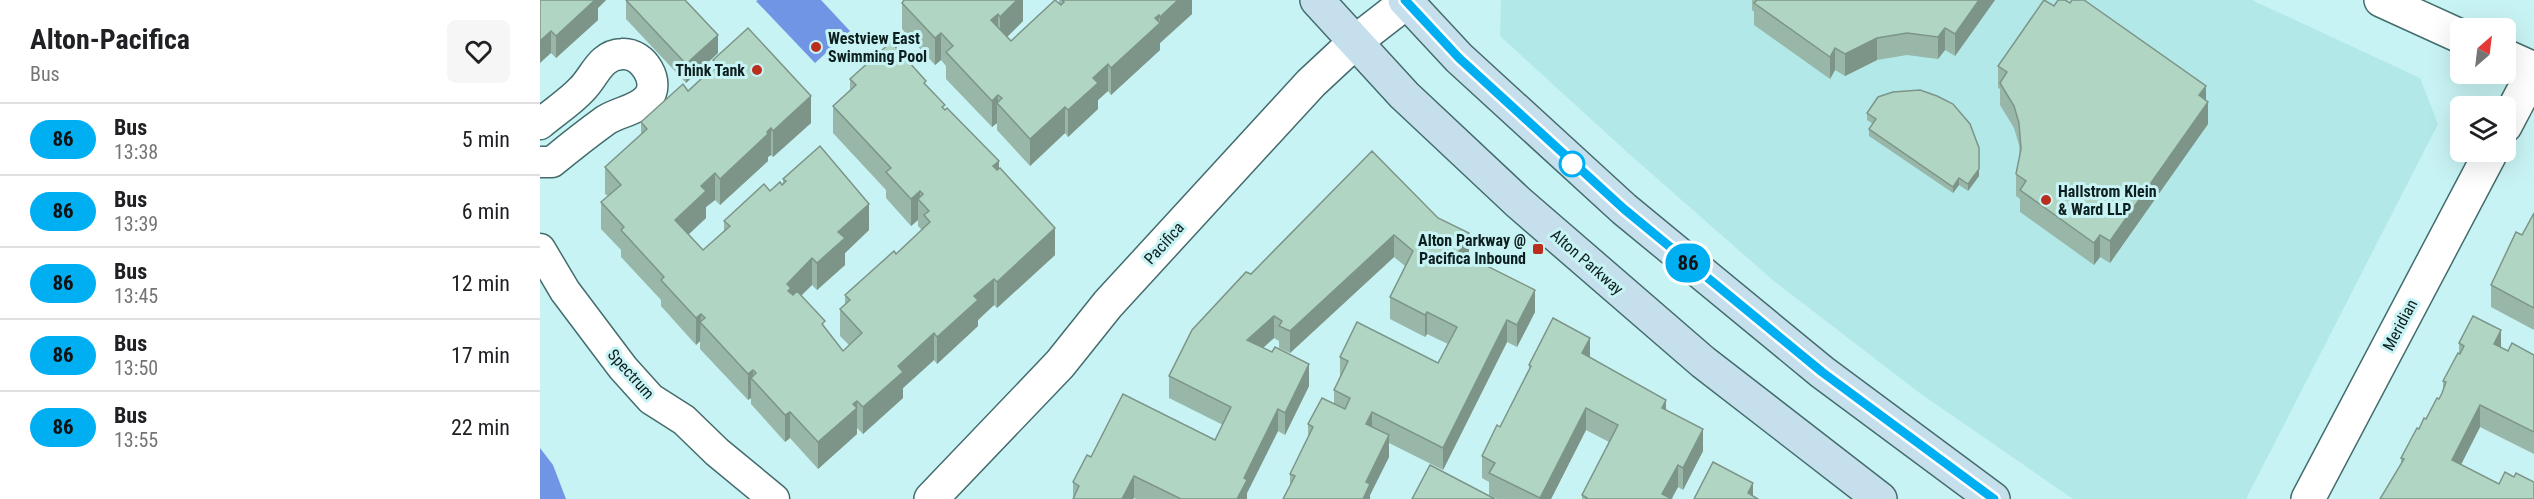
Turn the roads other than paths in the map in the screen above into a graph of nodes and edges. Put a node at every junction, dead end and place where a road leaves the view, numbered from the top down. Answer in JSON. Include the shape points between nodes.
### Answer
{"nodes":[{"id":1,"x":1317,"y":0,"type":"edge"},
{"id":2,"x":2381,"y":0,"type":"edge"},
{"id":3,"x":1407,"y":1,"type":"edge"},
{"id":4,"x":2450,"y":31,"type":"edge"},
{"id":5,"x":1355,"y":42,"type":"junction"},
{"id":6,"x":2516,"y":61,"type":"edge"},
{"id":7,"x":2534,"y":70,"type":"edge"},
{"id":8,"x":2516,"y":105,"type":"edge"},
{"id":9,"x":540,"y":124,"type":"edge"},
{"id":10,"x":540,"y":162,"type":"edge"},
{"id":11,"x":2486,"y":162,"type":"edge"},
{"id":12,"x":540,"y":249,"type":"edge"},
{"id":13,"x":774,"y":499,"type":"edge"},
{"id":14,"x":931,"y":499,"type":"edge"},
{"id":15,"x":1880,"y":499,"type":"edge"},
{"id":16,"x":1994,"y":499,"type":"edge"},
{"id":17,"x":2308,"y":499,"type":"edge"}],
"edges":[{"from":1,"to":5,"type":"main road","name":"Alton Parkway"},
{"from":2,"to":4,"type":"street"},
{"from":3,"to":5,"type":"street","name":"Pacifica"},
{"from":3,"to":16,"type":"main road","via":[[1459,58],[1624,209],[1822,372]]},
{"from":5,"to":14,"type":"street","name":"Pacifica","via":[[1311,83],[1108,304],[1060,364]]},
{"from":5,"to":15,"type":"main road","name":"Alton Parkway","via":[[1413,104],[1555,235],[1703,362]]},
{"from":6,"to":7,"type":"street"},
{"from":7,"to":8,"type":"street"},
{"from":9,"to":10,"type":"street","via":[[583,88],[610,57],[632,55],[650,72],[649,97],[640,105],[608,119],[552,162]]},
{"from":11,"to":17,"type":"street","name":"Meridian"},
{"from":12,"to":13,"type":"street","name":"Spectrum","via":[[565,291],[651,399],[684,420]]}]}
